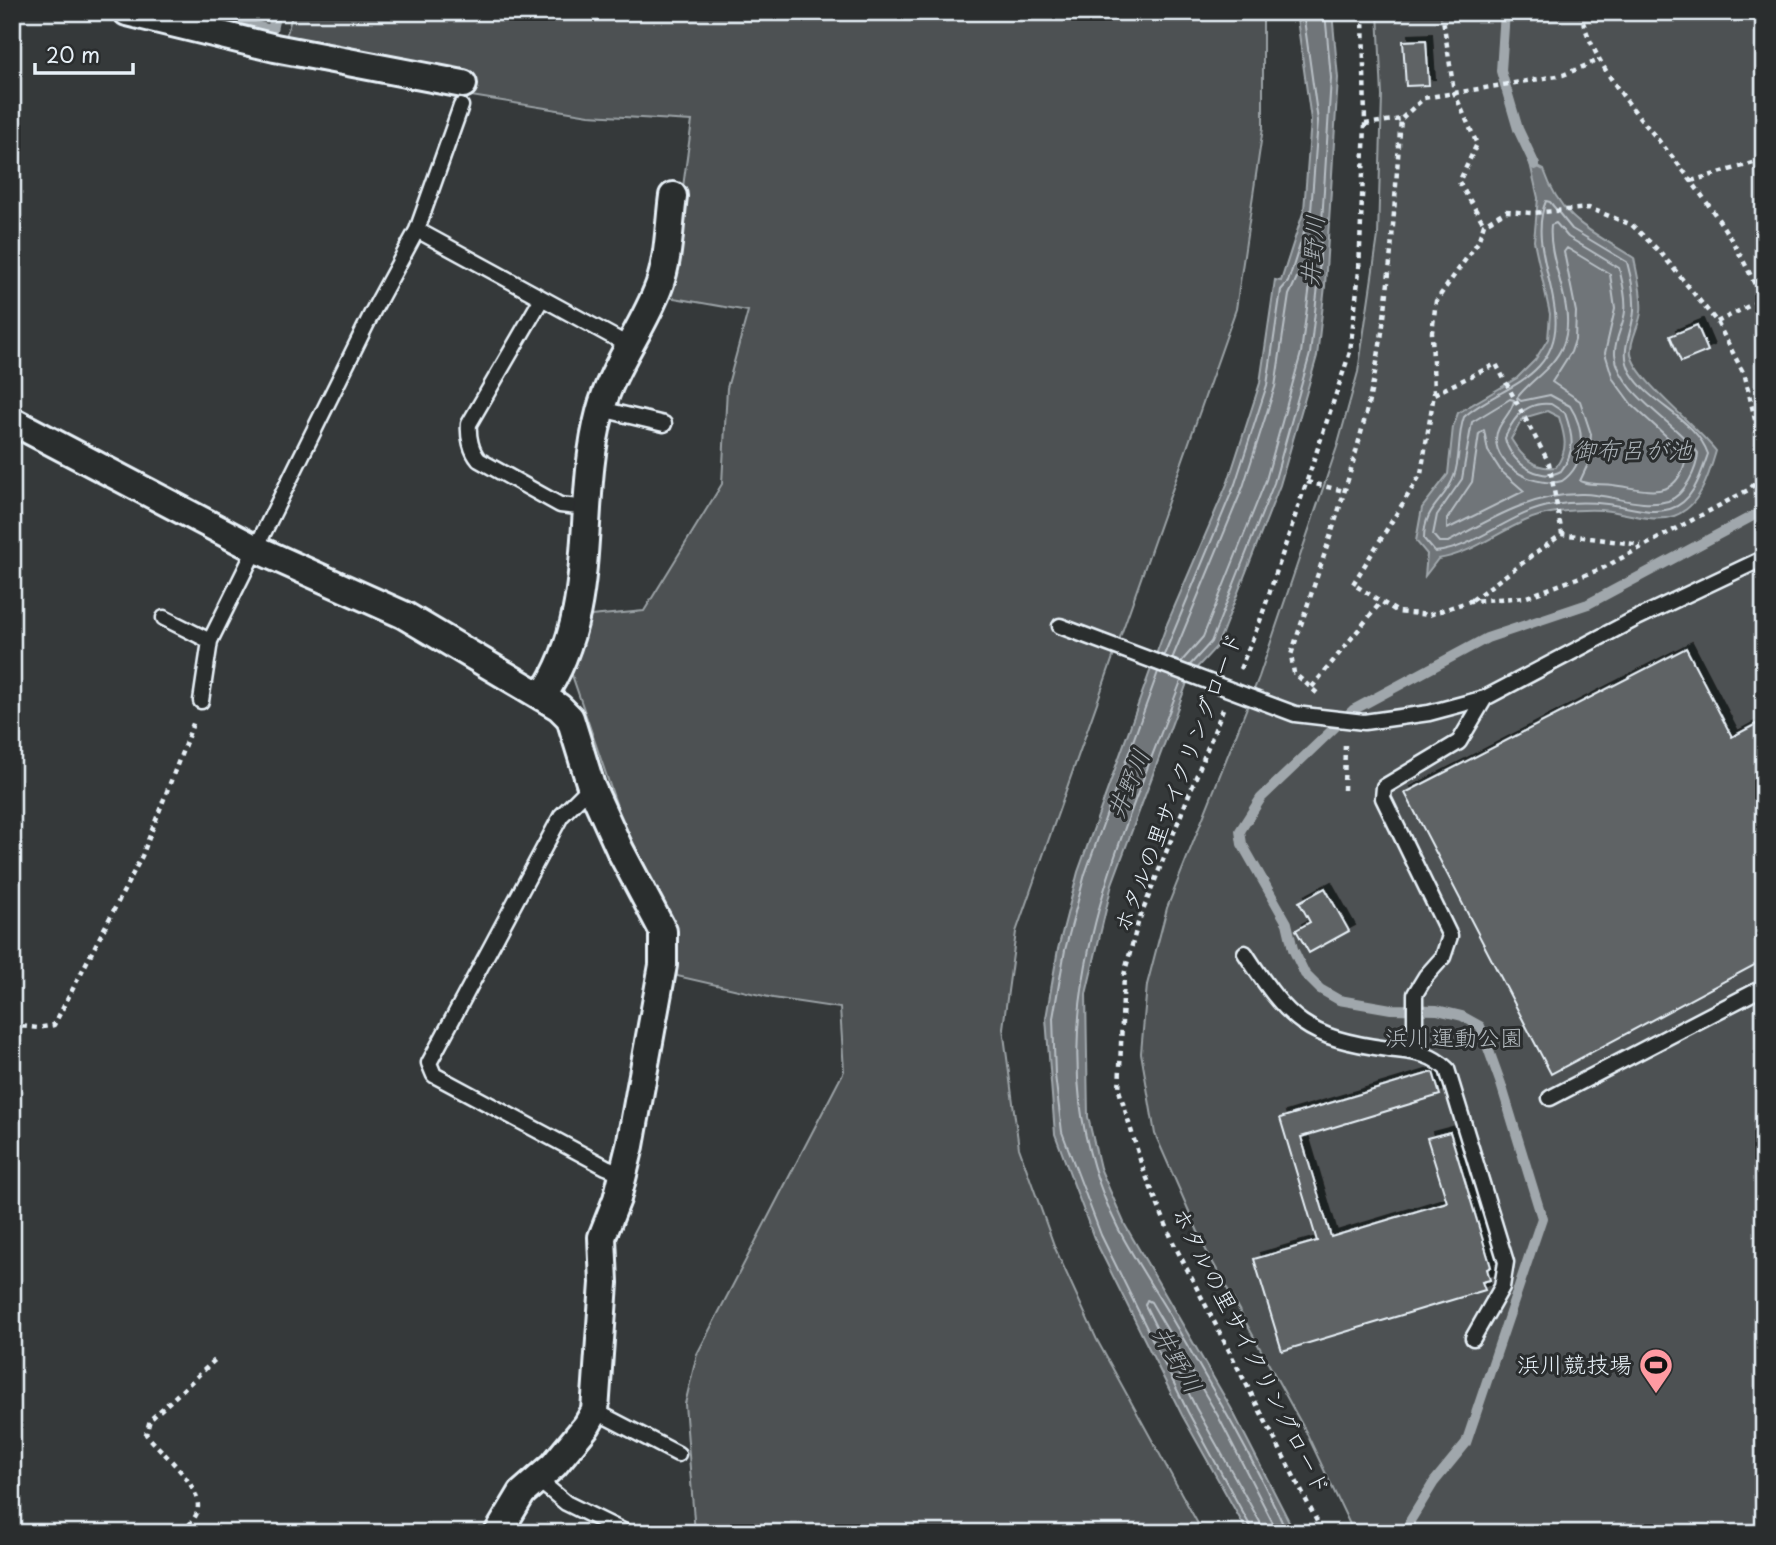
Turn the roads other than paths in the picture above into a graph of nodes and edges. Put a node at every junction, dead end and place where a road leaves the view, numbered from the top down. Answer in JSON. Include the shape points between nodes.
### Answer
{"nodes":[{"id":1,"x":127,"y":12,"type":"edge"},
{"id":2,"x":462,"y":95,"type":"joint"},
{"id":3,"x":673,"y":196,"type":"dead end"},
{"id":4,"x":417,"y":230,"type":"junction"},
{"id":5,"x":541,"y":300,"type":"junction"},
{"id":6,"x":628,"y":345,"type":"junction"},
{"id":7,"x":601,"y":409,"type":"junction"},
{"id":8,"x":12,"y":421,"type":"edge"},
{"id":9,"x":664,"y":424,"type":"dead end"},
{"id":10,"x":587,"y":508,"type":"junction"},
{"id":11,"x":254,"y":548,"type":"junction"},
{"id":12,"x":1764,"y":558,"type":"edge"},
{"id":13,"x":164,"y":618,"type":"dead end"},
{"id":14,"x":1060,"y":626,"type":"dead end"},
{"id":15,"x":210,"y":641,"type":"junction"},
{"id":16,"x":542,"y":697,"type":"junction"},
{"id":17,"x":1485,"y":698,"type":"junction"},
{"id":18,"x":201,"y":701,"type":"road end"},
{"id":19,"x":591,"y":786,"type":"junction"},
{"id":20,"x":1245,"y":953,"type":"dead end"},
{"id":21,"x":1764,"y":987,"type":"edge"},
{"id":22,"x":1415,"y":1052,"type":"junction"},
{"id":23,"x":1550,"y":1098,"type":"dead end"},
{"id":24,"x":624,"y":1174,"type":"junction"},
{"id":25,"x":1473,"y":1338,"type":"dead end"},
{"id":26,"x":595,"y":1411,"type":"junction"},
{"id":27,"x":678,"y":1454,"type":"dead end"},
{"id":28,"x":537,"y":1479,"type":"junction"},
{"id":29,"x":498,"y":1533,"type":"edge"},
{"id":30,"x":627,"y":1533,"type":"edge"}],
"edges":[{"from":1,"to":2,"type":"street"},
{"from":2,"to":4,"type":"lane"},
{"from":3,"to":6,"type":"street","via":[[659,285]]},
{"from":4,"to":5,"type":"lane"},
{"from":4,"to":11,"type":"lane"},
{"from":5,"to":6,"type":"lane"},
{"from":5,"to":10,"type":"lane","via":[[469,424],[473,454],[561,505]]},
{"from":6,"to":7,"type":"street"},
{"from":7,"to":9,"type":"lane"},
{"from":7,"to":10,"type":"street"},
{"from":8,"to":11,"type":"street"},
{"from":10,"to":16,"type":"street","via":[[585,572],[578,604],[561,663]]},
{"from":11,"to":15,"type":"lane"},
{"from":11,"to":16,"type":"street","via":[[404,615]]},
{"from":12,"to":17,"type":"lane"},
{"from":13,"to":15,"type":"lane"},
{"from":14,"to":17,"type":"lane","via":[[1295,714],[1364,722],[1429,713]]},
{"from":15,"to":18,"type":"lane"},
{"from":16,"to":19,"type":"street","via":[[570,718]]},
{"from":17,"to":22,"type":"lane","via":[[1459,742],[1384,787],[1383,798],[1450,936],[1443,957],[1415,994]]},
{"from":19,"to":24,"type":"street","via":[[663,931],[663,965]]},
{"from":19,"to":24,"type":"lane","via":[[561,816],[429,1063],[434,1074]]},
{"from":20,"to":22,"type":"lane","via":[[1281,1006],[1308,1028],[1359,1045]]},
{"from":21,"to":23,"type":"lane"},
{"from":22,"to":25,"type":"lane","via":[[1439,1060],[1451,1077],[1506,1262],[1502,1286]]},
{"from":24,"to":26,"type":"street","via":[[602,1237],[604,1283]]},
{"from":26,"to":27,"type":"lane"},
{"from":26,"to":28,"type":"street","via":[[554,1465]]},
{"from":28,"to":29,"type":"street","via":[[522,1493]]},
{"from":28,"to":30,"type":"lane","via":[[566,1503]]}]}
